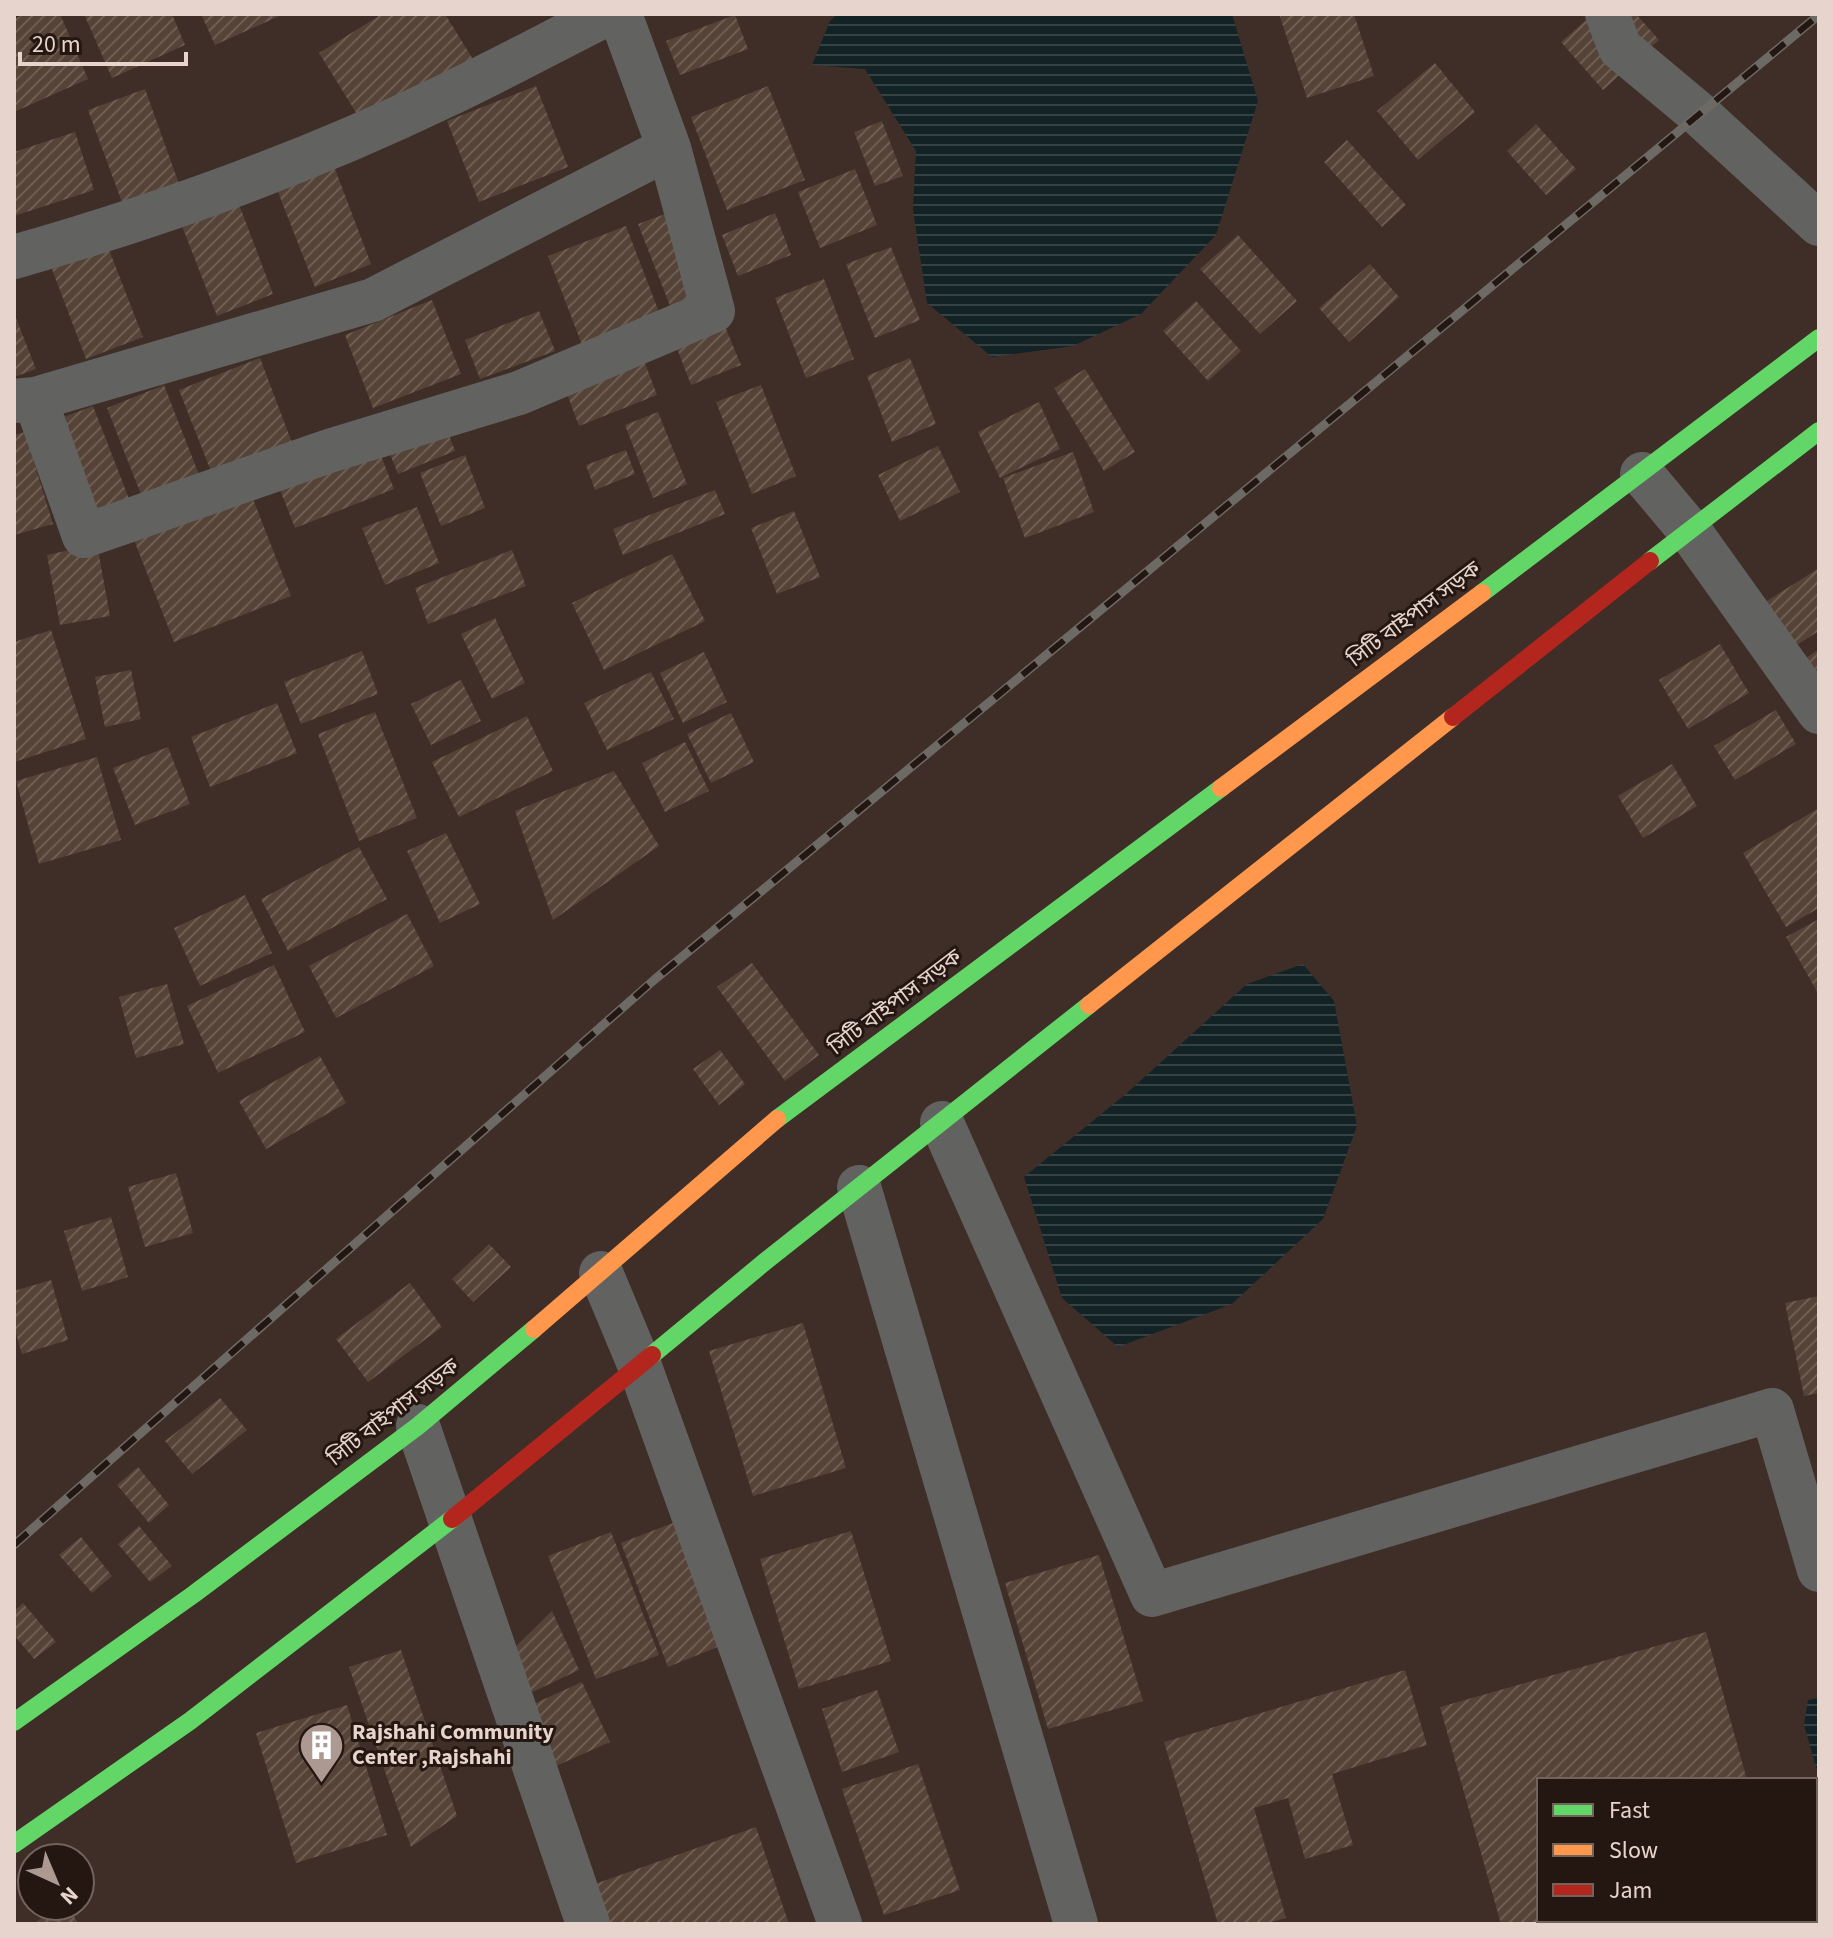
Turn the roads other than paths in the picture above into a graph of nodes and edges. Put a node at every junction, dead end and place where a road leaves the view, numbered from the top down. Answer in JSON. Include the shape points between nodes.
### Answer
{"nodes":[{"id":1,"x":607,"y":14,"type":"edge"},
{"id":2,"x":620,"y":14,"type":"edge"},
{"id":3,"x":1607,"y":14,"type":"edge"},
{"id":4,"x":669,"y":148,"type":"junction"},
{"id":5,"x":1819,"y":224,"type":"edge"},
{"id":6,"x":14,"y":257,"type":"edge"},
{"id":7,"x":1819,"y":338,"type":"edge"},
{"id":8,"x":25,"y":400,"type":"edge"},
{"id":9,"x":1819,"y":431,"type":"edge"},
{"id":10,"x":1642,"y":474,"type":"junction"},
{"id":11,"x":1689,"y":530,"type":"junction"},
{"id":12,"x":1819,"y":712,"type":"edge"},
{"id":13,"x":942,"y":1123,"type":"junction"},
{"id":14,"x":859,"y":1187,"type":"junction"},
{"id":15,"x":601,"y":1273,"type":"junction"},
{"id":16,"x":639,"y":1364,"type":"junction"},
{"id":17,"x":418,"y":1426,"type":"junction"},
{"id":18,"x":452,"y":1519,"type":"junction"},
{"id":19,"x":1819,"y":1570,"type":"edge"},
{"id":20,"x":14,"y":1722,"type":"edge"},
{"id":21,"x":14,"y":1844,"type":"edge"},
{"id":22,"x":588,"y":1924,"type":"edge"},
{"id":23,"x":840,"y":1924,"type":"edge"},
{"id":24,"x":1076,"y":1924,"type":"edge"}],
"edges":[{"from":1,"to":6,"type":"street","via":[[444,97],[262,175],[123,226]]},
{"from":2,"to":4,"type":"street"},
{"from":3,"to":5,"type":"street","via":[[1620,48]]},
{"from":4,"to":8,"type":"street","via":[[373,300]]},
{"from":4,"to":8,"type":"street","via":[[713,311],[519,393],[329,451],[84,536]]},
{"from":7,"to":10,"type":"main road","name":"সিটি বাইপাস সড়ক"},
{"from":9,"to":11,"type":"main road"},
{"from":10,"to":11,"type":"street"},
{"from":10,"to":15,"type":"main road","name":"সিটি বাইপাস সড়ক","via":[[769,1125]]},
{"from":11,"to":12,"type":"street"},
{"from":11,"to":13,"type":"main road"},
{"from":13,"to":14,"type":"main road"},
{"from":13,"to":19,"type":"street","via":[[1152,1595],[1772,1410]]},
{"from":14,"to":16,"type":"main road"},
{"from":14,"to":24,"type":"street"},
{"from":15,"to":16,"type":"street"},
{"from":15,"to":17,"type":"main road","name":"সিটি বাইপাস সড়ক"},
{"from":16,"to":18,"type":"main road"},
{"from":16,"to":23,"type":"street"},
{"from":17,"to":18,"type":"street"},
{"from":17,"to":20,"type":"main road","name":"সিটি বাইপাস সড়ক"},
{"from":18,"to":21,"type":"main road","via":[[190,1721]]},
{"from":18,"to":22,"type":"street"}]}
